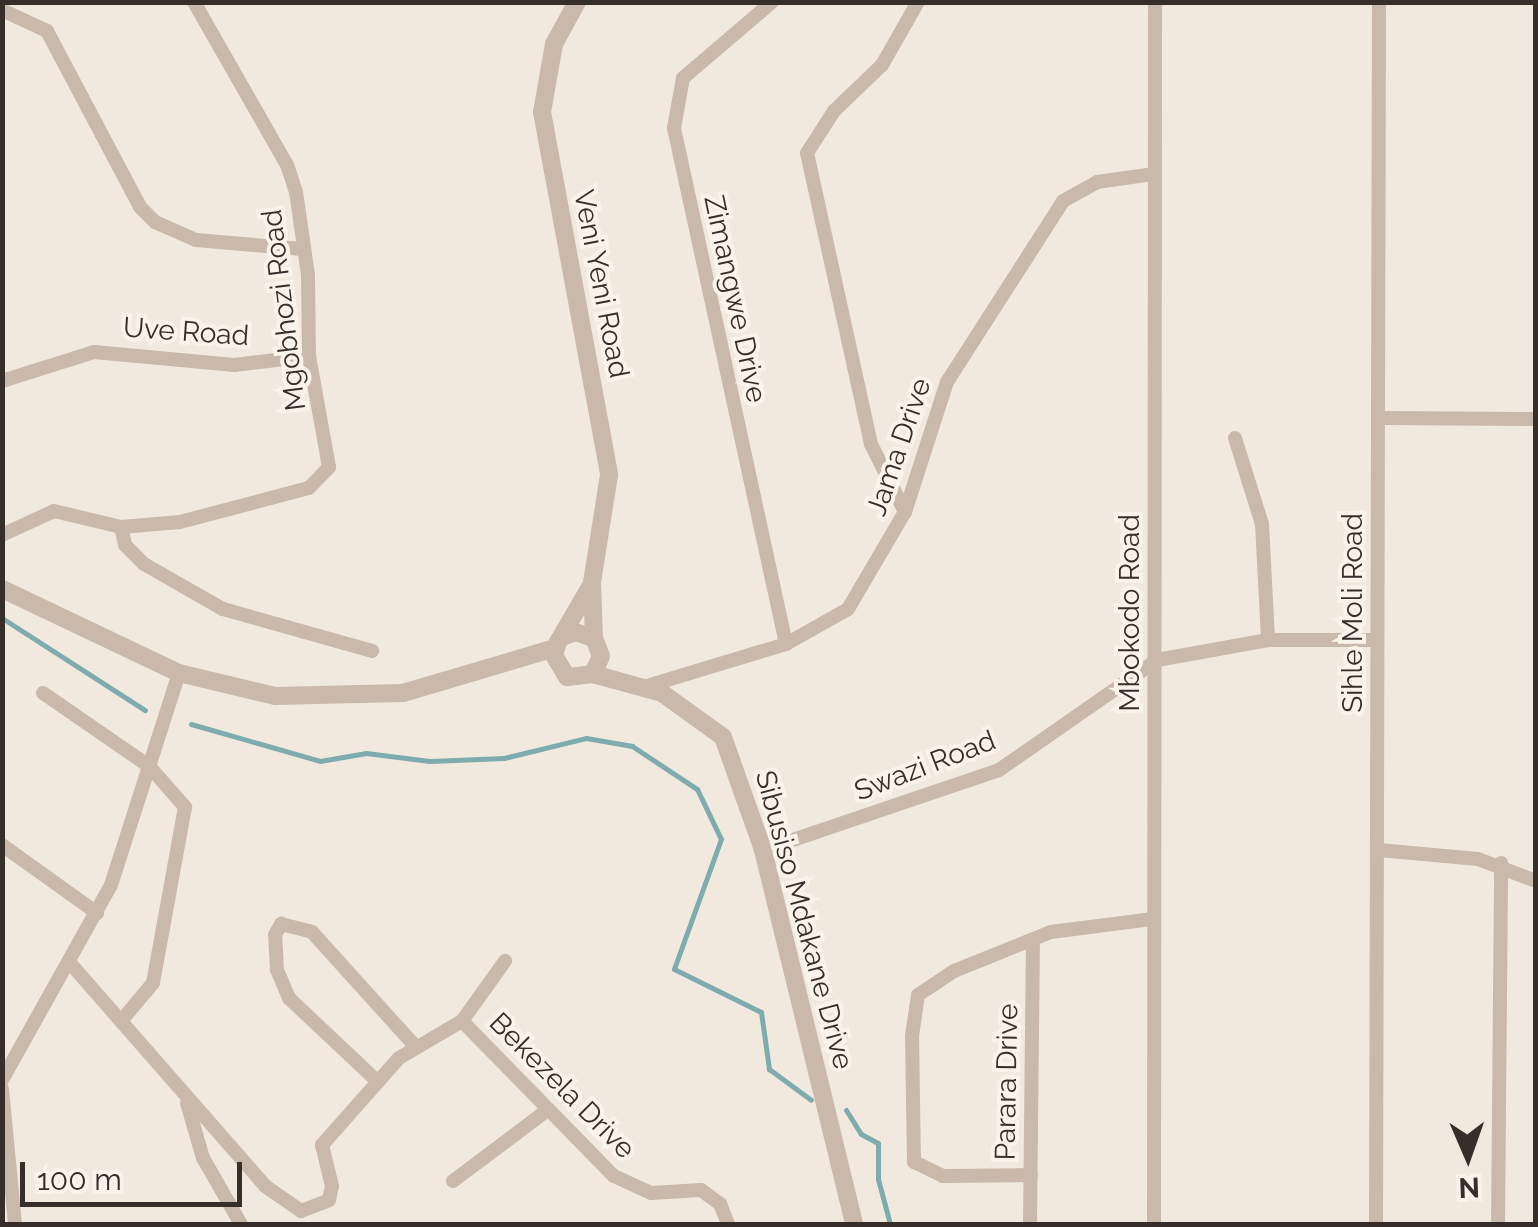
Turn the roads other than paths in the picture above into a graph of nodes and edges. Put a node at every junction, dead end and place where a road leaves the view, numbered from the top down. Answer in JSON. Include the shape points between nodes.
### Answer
{"nodes":[{"id":1,"x":194,"y":2,"type":"edge"},
{"id":2,"x":578,"y":2,"type":"edge"},
{"id":3,"x":772,"y":2,"type":"edge"},
{"id":4,"x":918,"y":2,"type":"edge"},
{"id":5,"x":1155,"y":2,"type":"edge"},
{"id":6,"x":1380,"y":2,"type":"edge"},
{"id":7,"x":2,"y":10,"type":"edge"},
{"id":8,"x":1154,"y":174,"type":"junction"},
{"id":9,"x":302,"y":249,"type":"junction"},
{"id":10,"x":309,"y":356,"type":"junction"},
{"id":11,"x":2,"y":381,"type":"edge"},
{"id":12,"x":1380,"y":418,"type":"junction"},
{"id":13,"x":1536,"y":418,"type":"edge"},
{"id":14,"x":1235,"y":438,"type":"dead end"},
{"id":15,"x":905,"y":512,"type":"junction"},
{"id":16,"x":121,"y":527,"type":"junction"},
{"id":17,"x":2,"y":535,"type":"edge"},
{"id":18,"x":592,"y":582,"type":"junction"},
{"id":19,"x":2,"y":589,"type":"edge"},
{"id":20,"x":594,"y":638,"type":"junction"},
{"id":21,"x":1268,"y":640,"type":"junction"},
{"id":22,"x":1377,"y":640,"type":"junction"},
{"id":23,"x":559,"y":643,"type":"junction"},
{"id":24,"x":786,"y":644,"type":"junction"},
{"id":25,"x":372,"y":651,"type":"dead end"},
{"id":26,"x":601,"y":656,"type":"junction"},
{"id":27,"x":1157,"y":660,"type":"junction"},
{"id":28,"x":557,"y":668,"type":"junction"},
{"id":29,"x":483,"y":672,"type":"junction"},
{"id":30,"x":179,"y":673,"type":"junction"},
{"id":31,"x":592,"y":674,"type":"junction"},
{"id":32,"x":639,"y":683,"type":"junction"},
{"id":33,"x":43,"y":693,"type":"dead end"},
{"id":34,"x":149,"y":766,"type":"junction"},
{"id":35,"x":2,"y":845,"type":"edge"},
{"id":36,"x":763,"y":850,"type":"junction"},
{"id":37,"x":1379,"y":850,"type":"junction"},
{"id":38,"x":1500,"y":863,"type":"junction"},
{"id":39,"x":1536,"y":881,"type":"edge"},
{"id":40,"x":98,"y":913,"type":"junction"},
{"id":41,"x":1154,"y":919,"type":"junction"},
{"id":42,"x":1033,"y":940,"type":"junction"},
{"id":43,"x":506,"y":961,"type":"dead end"},
{"id":44,"x":70,"y":962,"type":"junction"},
{"id":45,"x":122,"y":1020,"type":"junction"},
{"id":46,"x":462,"y":1021,"type":"junction"},
{"id":47,"x":416,"y":1047,"type":"junction"},
{"id":48,"x":2,"y":1080,"type":"edge"},
{"id":49,"x":378,"y":1082,"type":"junction"},
{"id":50,"x":2,"y":1089,"type":"edge"},
{"id":51,"x":185,"y":1096,"type":"junction"},
{"id":52,"x":546,"y":1112,"type":"junction"},
{"id":53,"x":1030,"y":1175,"type":"junction"},
{"id":54,"x":453,"y":1181,"type":"dead end"},
{"id":55,"x":15,"y":1224,"type":"edge"},
{"id":56,"x":241,"y":1224,"type":"edge"},
{"id":57,"x":728,"y":1224,"type":"edge"},
{"id":58,"x":854,"y":1224,"type":"edge"},
{"id":59,"x":1030,"y":1224,"type":"edge"},
{"id":60,"x":1154,"y":1224,"type":"edge"},
{"id":61,"x":1376,"y":1224,"type":"edge"},
{"id":62,"x":1498,"y":1224,"type":"edge"}],
"edges":[{"from":1,"to":9,"type":"street","name":"Mgobhozi Road","via":[[287,165]]},
{"from":2,"to":18,"type":"street","name":"Veni Yeni Road","via":[[554,44],[542,112],[609,475]]},
{"from":3,"to":24,"type":"street","name":"Zimangwe Drive","via":[[683,78],[674,128]]},
{"from":4,"to":15,"type":"street","via":[[882,65],[834,111],[807,153],[871,444]]},
{"from":5,"to":8,"type":"street","name":"Mbokodo Road"},
{"from":6,"to":12,"type":"street","name":"Sihle Moli Road"},
{"from":7,"to":9,"type":"street","via":[[47,31],[140,207],[155,222],[196,240]]},
{"from":8,"to":15,"type":"street","name":"Jama Drive","via":[[1097,182],[1063,201],[947,382]]},
{"from":8,"to":27,"type":"street","name":"Mbokodo Road"},
{"from":9,"to":10,"type":"street","name":"Mgobhozi Road"},
{"from":10,"to":11,"type":"street","name":"Uve Road","via":[[234,365],[94,352]]},
{"from":10,"to":16,"type":"street","name":"Mgobhozi Road","via":[[330,456],[321,480],[180,522]]},
{"from":12,"to":13,"type":"street"},
{"from":12,"to":22,"type":"street","name":"Sihle Moli Road"},
{"from":14,"to":21,"type":"street","via":[[1262,524]]},
{"from":15,"to":24,"type":"street","name":"Jama Drive","via":[[848,610]]},
{"from":16,"to":17,"type":"street","name":"Mgobhozi Road","via":[[54,512]]},
{"from":16,"to":25,"type":"street","via":[[125,545],[144,564],[223,609]]},
{"from":18,"to":20,"type":"street","name":"Veni Yeni Road"},
{"from":18,"to":23,"type":"street","name":"Veni Yeni Road"},
{"from":19,"to":30,"type":"street"},
{"from":20,"to":23,"type":"street","via":[[575,632]]},
{"from":20,"to":26,"type":"street","name":"Veni Yeni Road"},
{"from":21,"to":22,"type":"street","name":"Swazi Road"},
{"from":21,"to":27,"type":"street","name":"Swazi Road"},
{"from":22,"to":37,"type":"street","name":"Sihle Moli Road"},
{"from":23,"to":28,"type":"street"},
{"from":23,"to":29,"type":"street"},
{"from":24,"to":32,"type":"street","name":"Jama Drive"},
{"from":26,"to":31,"type":"street"},
{"from":26,"to":32,"type":"street","name":"Sibusiso Mdakane Drive"},
{"from":27,"to":36,"type":"street","name":"Swazi Road","via":[[999,770]]},
{"from":27,"to":41,"type":"street","name":"Mbokodo Road"},
{"from":28,"to":29,"type":"street","via":[[524,664]]},
{"from":28,"to":31,"type":"street","via":[[574,678]]},
{"from":29,"to":30,"type":"street","via":[[403,693],[315,699],[232,689]]},
{"from":30,"to":34,"type":"street"},
{"from":31,"to":32,"type":"street","name":"Sibusiso Mdakane Drive"},
{"from":32,"to":36,"type":"street","name":"Sibusiso Mdakane Drive","via":[[681,702],[722,738]]},
{"from":33,"to":34,"type":"street"},
{"from":34,"to":40,"type":"street"},
{"from":34,"to":45,"type":"street","via":[[183,802],[186,825],[152,983]]},
{"from":35,"to":40,"type":"street"},
{"from":36,"to":58,"type":"street","name":"Sibusiso Mdakane Drive"},
{"from":37,"to":38,"type":"street"},
{"from":37,"to":61,"type":"street","name":"Sihle Moli Road"},
{"from":38,"to":39,"type":"street"},
{"from":38,"to":62,"type":"street"},
{"from":40,"to":44,"type":"street"},
{"from":41,"to":42,"type":"street","via":[[1074,926]]},
{"from":41,"to":60,"type":"street","name":"Mbokodo Road"},
{"from":42,"to":53,"type":"street","name":"Parara Drive"},
{"from":42,"to":53,"type":"street","via":[[954,971],[918,995],[910,1153],[920,1168],[943,1176]]},
{"from":43,"to":46,"type":"street"},
{"from":44,"to":45,"type":"street"},
{"from":44,"to":48,"type":"street"},
{"from":45,"to":51,"type":"street"},
{"from":46,"to":47,"type":"street"},
{"from":46,"to":52,"type":"street","name":"Bekezela Drive"},
{"from":47,"to":49,"type":"street"},
{"from":47,"to":49,"type":"street","via":[[312,932],[281,924],[275,949],[290,998]]},
{"from":49,"to":51,"type":"street","via":[[322,1145],[332,1186],[329,1200],[310,1211],[273,1194]]},
{"from":50,"to":55,"type":"street"},
{"from":51,"to":56,"type":"street","via":[[203,1158]]},
{"from":52,"to":54,"type":"street"},
{"from":52,"to":57,"type":"street","name":"Bekezela Drive","via":[[614,1176],[651,1192],[701,1190],[720,1204]]},
{"from":53,"to":59,"type":"street","name":"Parara Drive"}]}
